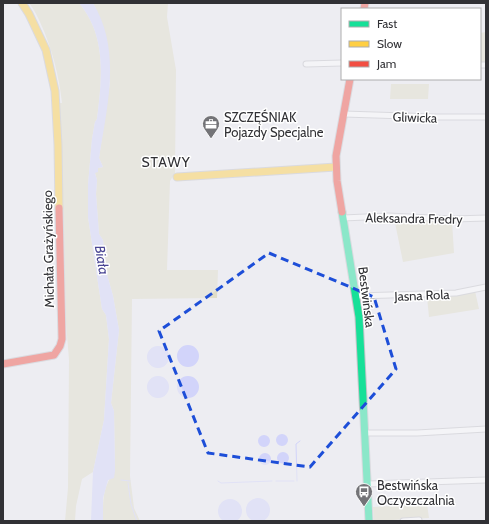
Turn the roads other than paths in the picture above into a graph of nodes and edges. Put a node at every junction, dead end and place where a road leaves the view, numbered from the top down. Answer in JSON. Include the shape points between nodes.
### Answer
{"nodes":[{"id":1,"x":22,"y":3,"type":"edge"},
{"id":2,"x":341,"y":63,"type":"edge"},
{"id":3,"x":306,"y":64,"type":"dead end"},
{"id":4,"x":350,"y":80,"type":"edge"},
{"id":5,"x":344,"y":114,"type":"junction"},
{"id":6,"x":486,"y":117,"type":"edge"},
{"id":7,"x":336,"y":167,"type":"junction"},
{"id":8,"x":177,"y":177,"type":"dead end"},
{"id":9,"x":343,"y":218,"type":"junction"},
{"id":10,"x":486,"y":218,"type":"edge"},
{"id":11,"x":486,"y":286,"type":"edge"},
{"id":12,"x":356,"y":296,"type":"junction"},
{"id":13,"x":3,"y":364,"type":"edge"},
{"id":14,"x":486,"y":429,"type":"edge"},
{"id":15,"x":365,"y":433,"type":"junction"},
{"id":16,"x":486,"y":480,"type":"edge"},
{"id":17,"x":368,"y":484,"type":"junction"},
{"id":18,"x":419,"y":520,"type":"dead end"},
{"id":19,"x":369,"y":521,"type":"edge"},
{"id":20,"x":403,"y":521,"type":"edge"}],
"edges":[{"from":1,"to":13,"type":"street","name":"Michała Grażyńskiego","via":[[41,37],[56,91],[62,339],[54,355]]},
{"from":2,"to":3,"type":"street"},
{"from":4,"to":5,"type":"street","name":"Bestwińska"},
{"from":5,"to":6,"type":"street","name":"Gliwicka"},
{"from":5,"to":7,"type":"street","name":"Bestwińska"},
{"from":7,"to":8,"type":"street"},
{"from":7,"to":9,"type":"street","name":"Bestwińska"},
{"from":9,"to":10,"type":"street","name":"Aleksandra Fredry"},
{"from":9,"to":12,"type":"street","name":"Bestwińska"},
{"from":11,"to":12,"type":"street","name":"Jasna Rola","via":[[456,293]]},
{"from":12,"to":15,"type":"street","name":"Bestwińska"},
{"from":14,"to":15,"type":"street"},
{"from":15,"to":17,"type":"street","name":"Bestwińska"},
{"from":16,"to":17,"type":"street"},
{"from":17,"to":19,"type":"street","name":"Bestwińska"},
{"from":18,"to":20,"type":"street"}]}
